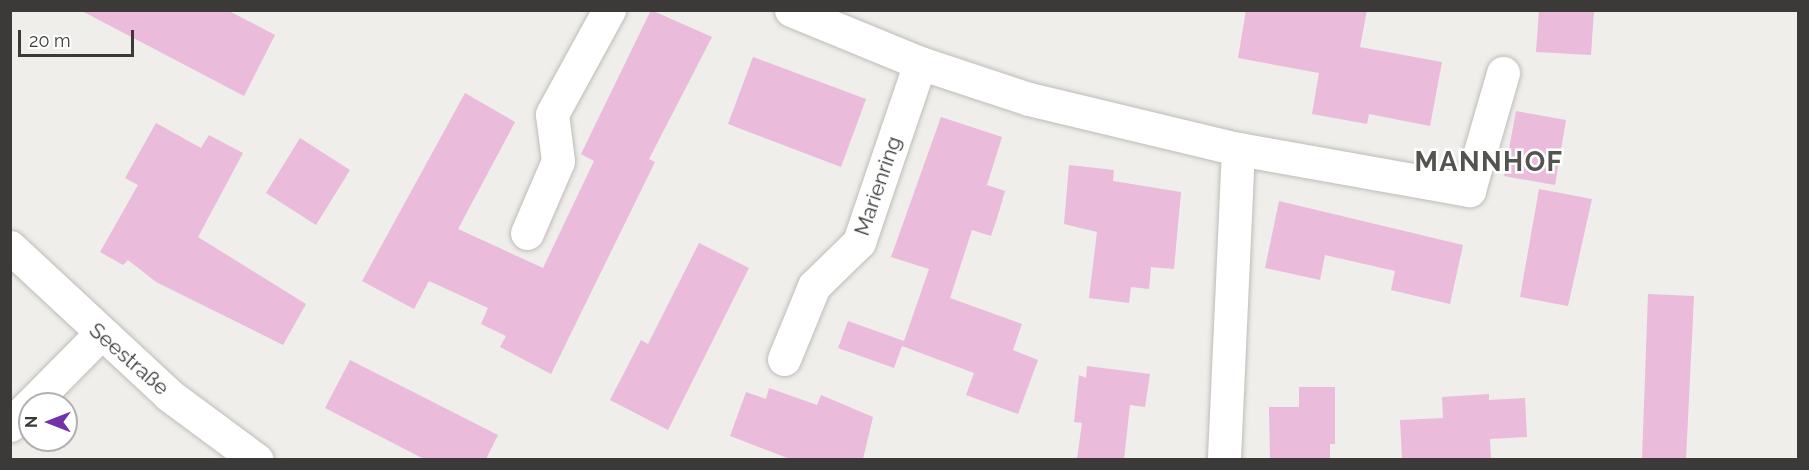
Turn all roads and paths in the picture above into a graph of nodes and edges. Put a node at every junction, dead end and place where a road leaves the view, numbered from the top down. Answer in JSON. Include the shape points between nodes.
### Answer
{"nodes":[{"id":1,"x":609,"y":10,"type":"edge"},
{"id":2,"x":791,"y":10,"type":"edge"},
{"id":3,"x":920,"y":63,"type":"junction"},
{"id":4,"x":1503,"y":73,"type":"dead end"},
{"id":5,"x":1238,"y":149,"type":"junction"},
{"id":6,"x":527,"y":233,"type":"dead end"},
{"id":7,"x":10,"y":247,"type":"edge"},
{"id":8,"x":99,"y":334,"type":"junction"},
{"id":9,"x":784,"y":359,"type":"dead end"},
{"id":10,"x":42,"y":392,"type":"edge"},
{"id":11,"x":257,"y":459,"type":"edge"},
{"id":12,"x":1224,"y":459,"type":"edge"}],
"edges":[{"from":1,"to":6,"type":"street","via":[[552,114],[558,161]]},
{"from":2,"to":3,"type":"street"},
{"from":3,"to":5,"type":"street","via":[[1029,99]]},
{"from":3,"to":9,"type":"street","name":"Marienring","via":[[859,242],[814,286]]},
{"from":4,"to":5,"type":"street","via":[[1469,190]]},
{"from":5,"to":12,"type":"street"},
{"from":7,"to":8,"type":"street","name":"Seestraße"},
{"from":8,"to":10,"type":"street"},
{"from":8,"to":11,"type":"street","name":"Seestraße","via":[[169,395]]}]}
